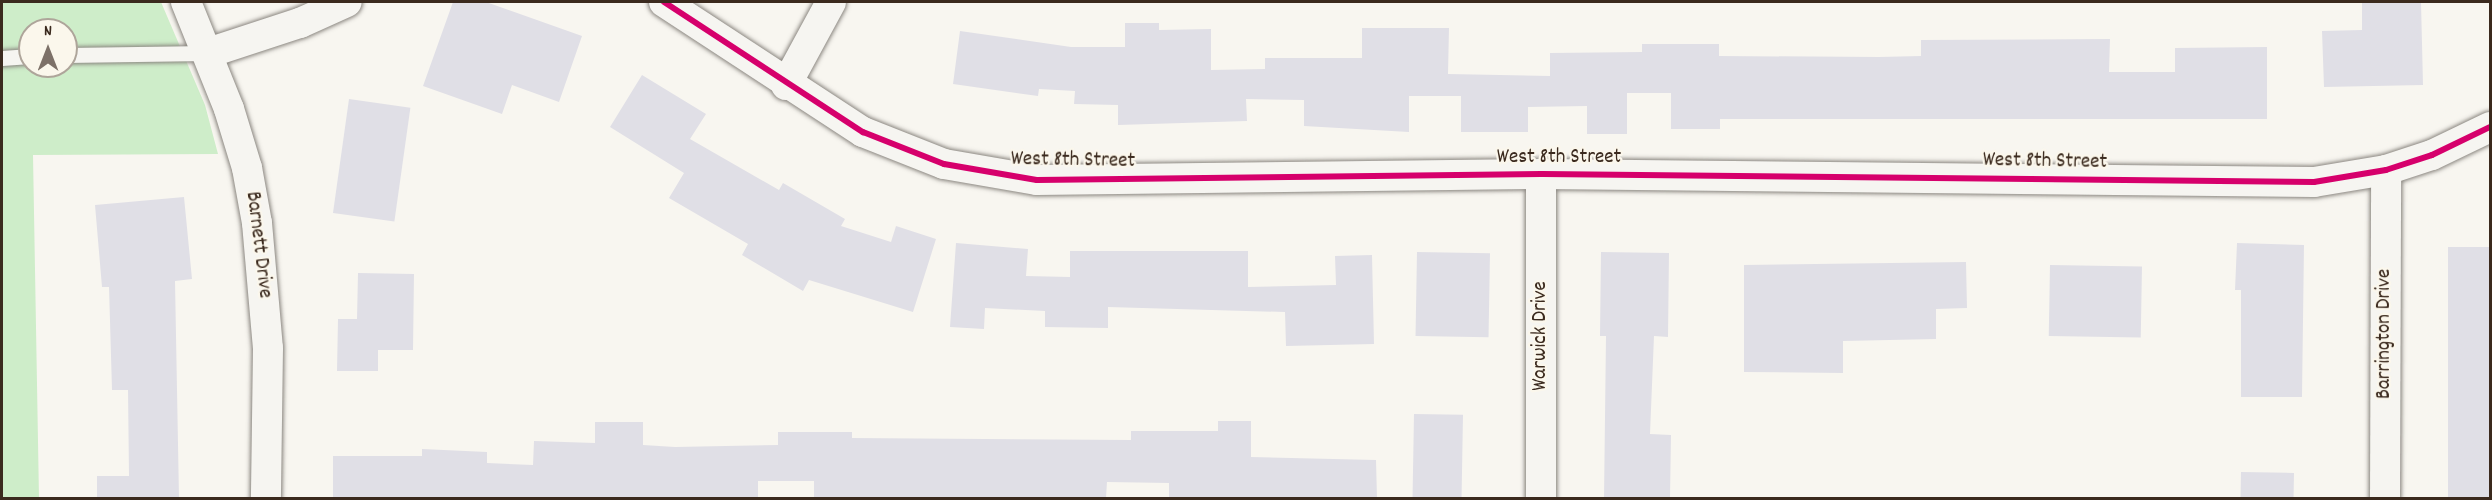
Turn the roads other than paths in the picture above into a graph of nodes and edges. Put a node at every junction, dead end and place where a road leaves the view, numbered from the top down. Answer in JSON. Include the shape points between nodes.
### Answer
{"nodes":[{"id":1,"x":186,"y":2,"type":"edge"},
{"id":2,"x":347,"y":2,"type":"edge"},
{"id":3,"x":664,"y":2,"type":"edge"},
{"id":4,"x":831,"y":2,"type":"edge"},
{"id":5,"x":208,"y":53,"type":"junction"},
{"id":6,"x":78,"y":54,"type":"edge"},
{"id":7,"x":18,"y":57,"type":"edge"},
{"id":8,"x":2,"y":58,"type":"edge"},
{"id":9,"x":786,"y":85,"type":"junction"},
{"id":10,"x":2490,"y":127,"type":"edge"},
{"id":11,"x":2385,"y":170,"type":"junction"},
{"id":12,"x":1541,"y":174,"type":"junction"},
{"id":13,"x":266,"y":498,"type":"edge"},
{"id":14,"x":1541,"y":498,"type":"edge"},
{"id":15,"x":2385,"y":498,"type":"edge"}],
"edges":[{"from":1,"to":5,"type":"street","name":"Barnett Drive"},
{"from":2,"to":5,"type":"street","via":[[300,23]]},
{"from":3,"to":9,"type":"street","name":"West 8th Street"},
{"from":4,"to":9,"type":"street"},
{"from":5,"to":6,"type":"lane"},
{"from":5,"to":13,"type":"street","name":"Barnett Drive","via":[[247,168],[257,223],[268,348]]},
{"from":7,"to":8,"type":"lane"},
{"from":9,"to":12,"type":"street","name":"West 8th Street","via":[[902,151],[989,174],[1037,180]]},
{"from":10,"to":11,"type":"street","name":"West 8th Street","via":[[2432,155]]},
{"from":11,"to":12,"type":"street","name":"West 8th Street","via":[[2314,182]]},
{"from":11,"to":15,"type":"street","name":"Barrington Drive"},
{"from":12,"to":14,"type":"street","name":"Warwick Drive"}]}
